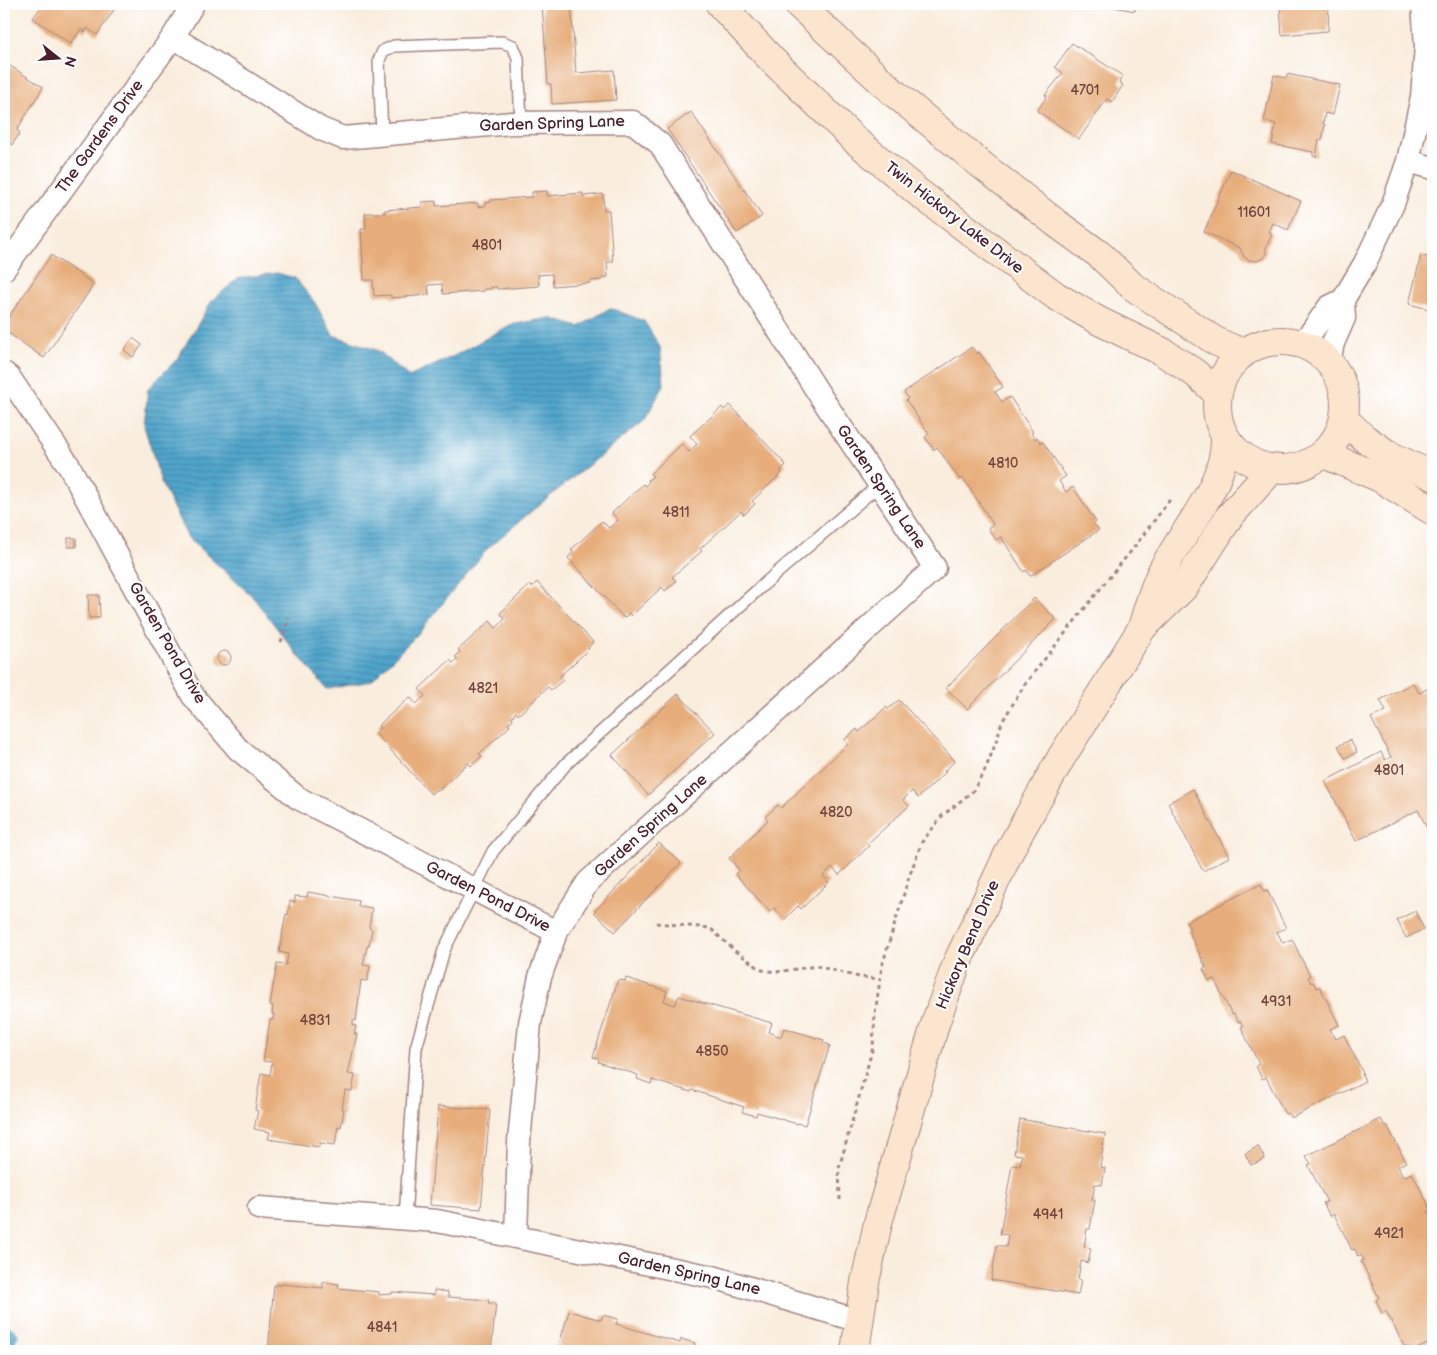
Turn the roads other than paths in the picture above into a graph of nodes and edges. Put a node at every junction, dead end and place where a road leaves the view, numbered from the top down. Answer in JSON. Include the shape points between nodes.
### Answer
{"nodes":[{"id":1,"x":193,"y":4,"type":"edge"},
{"id":2,"x":720,"y":4,"type":"edge"},
{"id":3,"x":798,"y":4,"type":"edge"},
{"id":4,"x":1423,"y":4,"type":"edge"},
{"id":5,"x":172,"y":37,"type":"junction"},
{"id":6,"x":521,"y":123,"type":"junction"},
{"id":7,"x":382,"y":135,"type":"junction"},
{"id":8,"x":1408,"y":161,"type":"junction"},
{"id":9,"x":1433,"y":168,"type":"edge"},
{"id":10,"x":4,"y":269,"type":"edge"},
{"id":11,"x":1343,"y":300,"type":"junction"},
{"id":12,"x":1299,"y":344,"type":"junction"},
{"id":13,"x":1243,"y":353,"type":"junction"},
{"id":14,"x":1329,"y":362,"type":"junction"},
{"id":15,"x":4,"y":373,"type":"edge"},
{"id":16,"x":1217,"y":393,"type":"junction"},
{"id":17,"x":1344,"y":419,"type":"junction"},
{"id":18,"x":1225,"y":439,"type":"junction"},
{"id":19,"x":1324,"y":454,"type":"junction"},
{"id":20,"x":1272,"y":469,"type":"junction"},
{"id":21,"x":1433,"y":476,"type":"edge"},
{"id":22,"x":880,"y":484,"type":"junction"},
{"id":23,"x":1433,"y":511,"type":"edge"},
{"id":24,"x":1142,"y":628,"type":"junction"},
{"id":25,"x":474,"y":890,"type":"junction"},
{"id":26,"x":556,"y":932,"type":"junction"},
{"id":27,"x":259,"y":1208,"type":"dead end"},
{"id":28,"x":405,"y":1219,"type":"junction"},
{"id":29,"x":516,"y":1237,"type":"junction"},
{"id":30,"x":859,"y":1321,"type":"junction"},
{"id":31,"x":855,"y":1351,"type":"edge"}],
"edges":[{"from":1,"to":5,"type":"street","name":"The Gardens Drive"},
{"from":2,"to":16,"type":"street","name":"Twin Hickory Lake Drive","via":[[771,59],[855,140],[918,193],[1056,296],[1163,352]]},
{"from":3,"to":13,"type":"street","via":[[893,92],[1056,224],[1100,255],[1132,286],[1217,342]]},
{"from":4,"to":8,"type":"street","via":[[1426,46],[1422,97]]},
{"from":5,"to":7,"type":"street","name":"Garden Spring Lane","via":[[321,129],[343,138]]},
{"from":5,"to":10,"type":"street","name":"The Gardens Drive"},
{"from":6,"to":7,"type":"street","name":"Garden Spring Lane"},
{"from":6,"to":7,"type":"lane","via":[[518,58],[513,46],[502,42],[394,46],[383,51],[379,60]]},
{"from":6,"to":22,"type":"street","name":"Garden Spring Lane","via":[[633,122],[660,144]]},
{"from":8,"to":9,"type":"street"},
{"from":8,"to":11,"type":"street","via":[[1393,204]]},
{"from":11,"to":12,"type":"street","via":[[1329,307]]},
{"from":11,"to":14,"type":"street","via":[[1344,318]]},
{"from":12,"to":13,"type":"street","via":[[1262,343]]},
{"from":12,"to":14,"type":"street","via":[[1314,349]]},
{"from":13,"to":16,"type":"street","via":[[1224,375]]},
{"from":14,"to":17,"type":"street","via":[[1340,379],[1345,399]]},
{"from":15,"to":25,"type":"street","name":"Garden Pond Drive","via":[[69,466],[193,696],[238,749],[298,798]]},
{"from":16,"to":18,"type":"street","via":[[1218,424]]},
{"from":17,"to":19,"type":"street","via":[[1337,438]]},
{"from":17,"to":21,"type":"street","via":[[1389,455]]},
{"from":18,"to":20,"type":"street","via":[[1249,462]]},
{"from":18,"to":24,"type":"street","name":"Hickory Bend Drive","via":[[1222,465],[1202,506],[1162,570]]},
{"from":19,"to":20,"type":"street","via":[[1308,464],[1288,470]]},
{"from":19,"to":23,"type":"street","via":[[1380,478]]},
{"from":20,"to":24,"type":"street","name":"Hickory Bend Drive","via":[[1229,517],[1185,586]]},
{"from":22,"to":25,"type":"lane","via":[[566,764],[493,851]]},
{"from":22,"to":26,"type":"street","name":"Garden Spring Lane","via":[[934,568],[588,882]]},
{"from":24,"to":30,"type":"street","name":"Hickory Bend Drive","via":[[1061,758],[1021,830],[957,963],[936,1021],[878,1223]]},
{"from":25,"to":26,"type":"street","name":"Garden Pond Drive"},
{"from":25,"to":28,"type":"lane","via":[[444,950],[416,1048]]},
{"from":26,"to":29,"type":"street","name":"Garden Spring Lane","via":[[540,977],[530,1023],[519,1142]]},
{"from":27,"to":28,"type":"street","name":"Garden Spring Lane"},
{"from":28,"to":29,"type":"street","name":"Garden Spring Lane","via":[[437,1221]]},
{"from":29,"to":30,"type":"street","name":"Garden Spring Lane","via":[[713,1277]]},
{"from":30,"to":31,"type":"street","name":"Hickory Bend Drive"}]}
